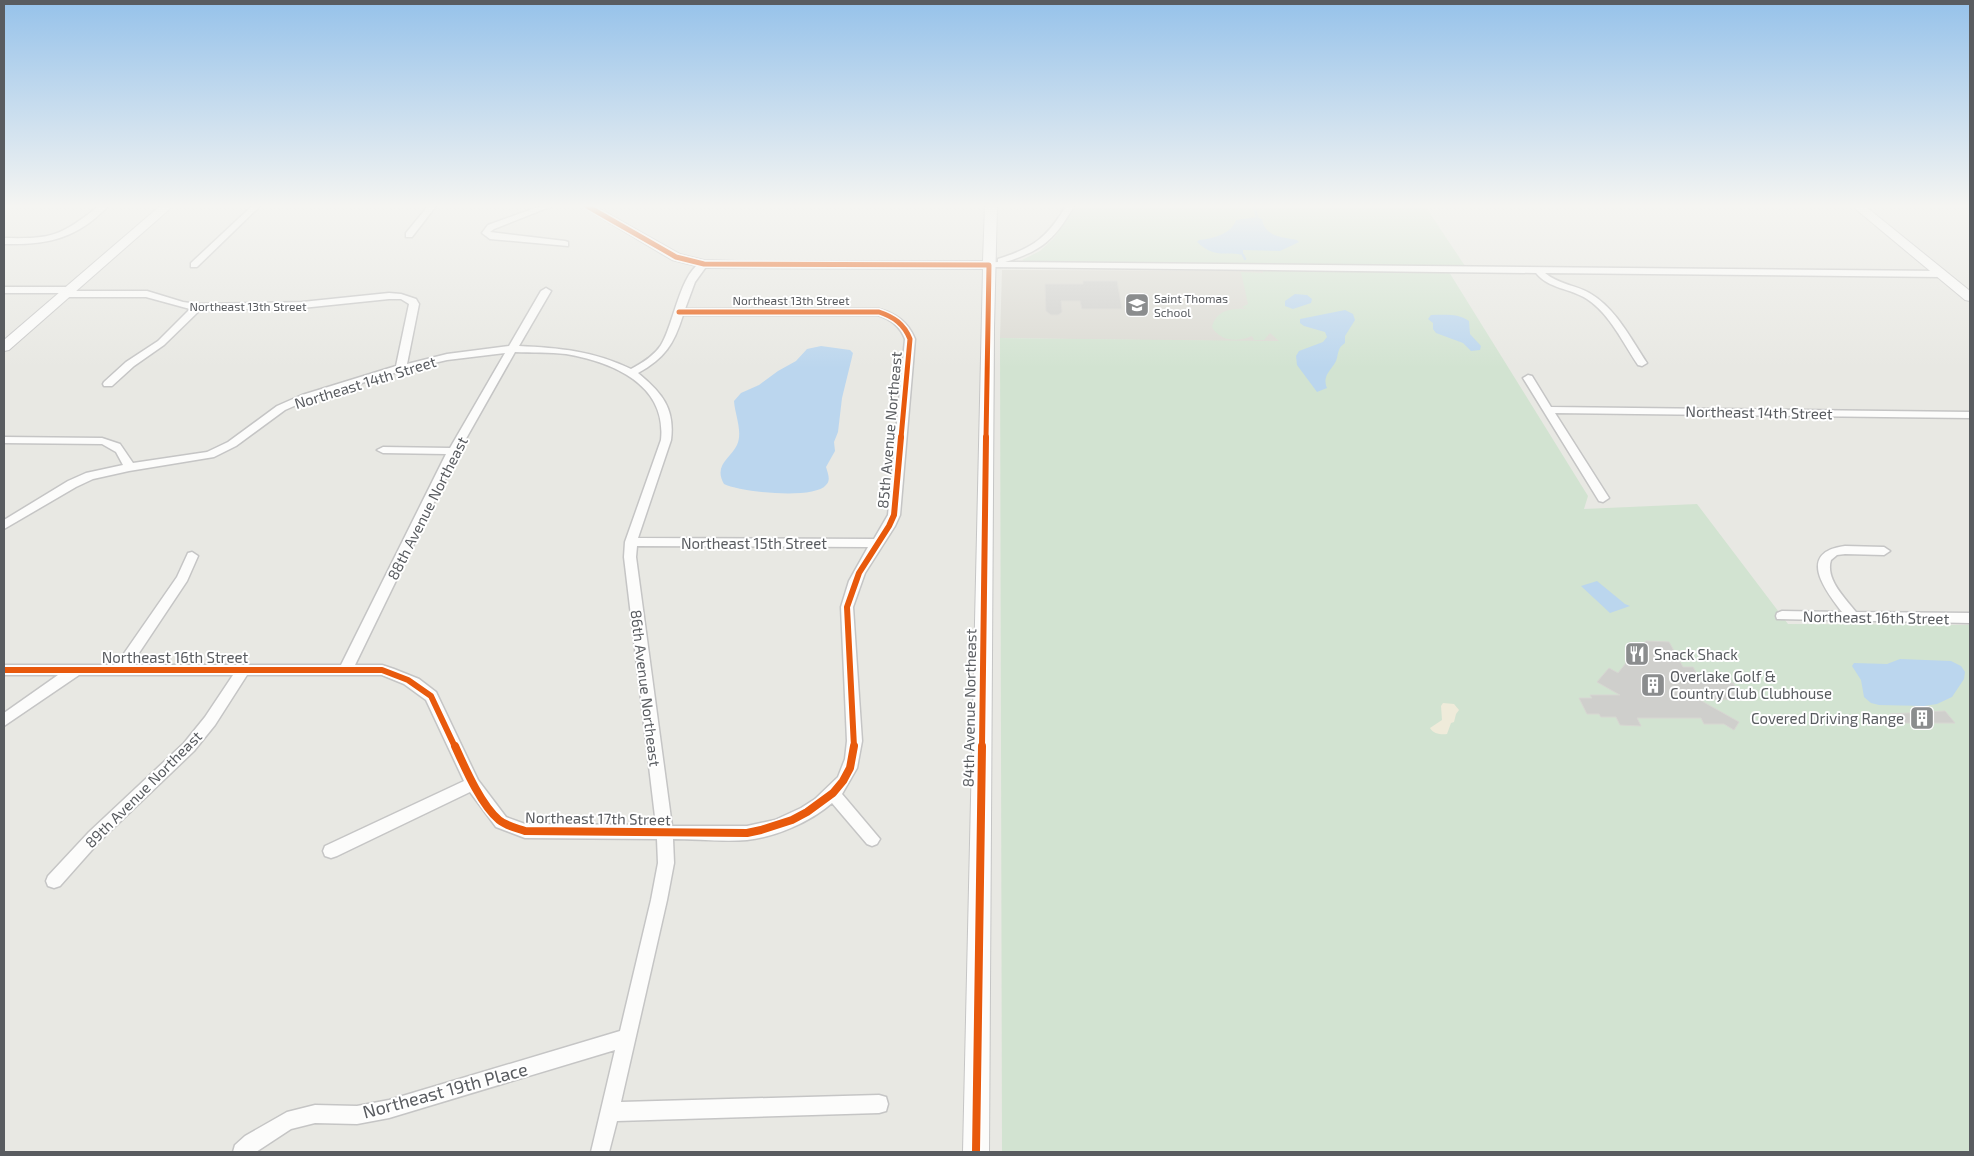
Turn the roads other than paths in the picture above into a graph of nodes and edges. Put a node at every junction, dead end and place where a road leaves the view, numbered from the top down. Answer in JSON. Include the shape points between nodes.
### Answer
{"nodes":[{"id":1,"x":105,"y":260,"type":"edge"},
{"id":2,"x":199,"y":260,"type":"edge"},
{"id":3,"x":690,"y":260,"type":"edge"},
{"id":4,"x":989,"y":260,"type":"edge"},
{"id":5,"x":1005,"y":260,"type":"edge"},
{"id":6,"x":1018,"y":260,"type":"edge"},
{"id":7,"x":1925,"y":260,"type":"edge"},
{"id":8,"x":704,"y":264,"type":"junction"},
{"id":9,"x":194,"y":265,"type":"dead end"},
{"id":10,"x":939,"y":265,"type":"junction"},
{"id":11,"x":989,"y":265,"type":"junction"},
{"id":12,"x":1030,"y":266,"type":"junction"},
{"id":13,"x":1538,"y":270,"type":"junction"},
{"id":14,"x":1942,"y":274,"type":"junction"},
{"id":15,"x":988,"y":282,"type":"junction"},
{"id":16,"x":4,"y":290,"type":"edge"},
{"id":17,"x":546,"y":291,"type":"dead end"},
{"id":18,"x":68,"y":292,"type":"junction"},
{"id":19,"x":1970,"y":297,"type":"edge"},
{"id":20,"x":197,"y":307,"type":"junction"},
{"id":21,"x":679,"y":312,"type":"junction"},
{"id":22,"x":901,"y":322,"type":"joint"},
{"id":23,"x":4,"y":347,"type":"edge"},
{"id":24,"x":512,"y":349,"type":"junction"},
{"id":25,"x":1642,"y":363,"type":"dead end"},
{"id":26,"x":401,"y":368,"type":"junction"},
{"id":27,"x":630,"y":373,"type":"junction"},
{"id":28,"x":1528,"y":378,"type":"dead end"},
{"id":29,"x":108,"y":384,"type":"dead end"},
{"id":30,"x":1548,"y":410,"type":"junction"},
{"id":31,"x":1970,"y":415,"type":"edge"},
{"id":32,"x":4,"y":440,"type":"edge"},
{"id":33,"x":382,"y":450,"type":"dead end"},
{"id":34,"x":453,"y":451,"type":"junction"},
{"id":35,"x":129,"y":467,"type":"junction"},
{"id":36,"x":1603,"y":498,"type":"dead end"},
{"id":37,"x":4,"y":524,"type":"edge"},
{"id":38,"x":631,"y":542,"type":"junction"},
{"id":39,"x":877,"y":543,"type":"junction"},
{"id":40,"x":1884,"y":550,"type":"dead end"},
{"id":41,"x":192,"y":556,"type":"dead end"},
{"id":42,"x":1782,"y":616,"type":"dead end"},
{"id":43,"x":1853,"y":617,"type":"junction"},
{"id":44,"x":1970,"y":618,"type":"edge"},
{"id":45,"x":244,"y":669,"type":"junction"},
{"id":46,"x":346,"y":669,"type":"junction"},
{"id":47,"x":4,"y":670,"type":"edge"},
{"id":48,"x":76,"y":670,"type":"junction"},
{"id":49,"x":120,"y":670,"type":"junction"},
{"id":50,"x":4,"y":720,"type":"edge"},
{"id":51,"x":473,"y":784,"type":"junction"},
{"id":52,"x":832,"y":794,"type":"junction"},
{"id":53,"x":665,"y":832,"type":"junction"},
{"id":54,"x":872,"y":839,"type":"dead end"},
{"id":55,"x":331,"y":851,"type":"dead end"},
{"id":56,"x":54,"y":881,"type":"dead end"},
{"id":57,"x":625,"y":1038,"type":"junction"},
{"id":58,"x":879,"y":1104,"type":"dead end"},
{"id":59,"x":609,"y":1112,"type":"junction"},
{"id":60,"x":242,"y":1152,"type":"edge"},
{"id":61,"x":600,"y":1152,"type":"edge"},
{"id":62,"x":976,"y":1152,"type":"edge"}],
"edges":[{"from":1,"to":18,"type":"main road"},
{"from":2,"to":9,"type":"street"},
{"from":3,"to":8,"type":"main road"},
{"from":4,"to":11,"type":"main road","name":"84th Avenue Northeast"},
{"from":5,"to":11,"type":"street"},
{"from":6,"to":12,"type":"street"},
{"from":7,"to":14,"type":"main road"},
{"from":8,"to":10,"type":"main road"},
{"from":8,"to":21,"type":"street","via":[[688,286]]},
{"from":10,"to":11,"type":"main road"},
{"from":10,"to":15,"type":"main road","via":[[971,271]]},
{"from":11,"to":12,"type":"street"},
{"from":11,"to":15,"type":"main road","name":"84th Avenue Northeast"},
{"from":12,"to":13,"type":"street"},
{"from":13,"to":14,"type":"street"},
{"from":13,"to":25,"type":"street","via":[[1550,282],[1592,298]]},
{"from":14,"to":19,"type":"main road"},
{"from":15,"to":62,"type":"main road","name":"84th Avenue Northeast"},
{"from":16,"to":18,"type":"street","name":"Northeast 13th Street"},
{"from":17,"to":24,"type":"street","name":"88th Avenue Northeast"},
{"from":18,"to":20,"type":"street","name":"Northeast 13th Street","via":[[147,294]]},
{"from":18,"to":23,"type":"main road"},
{"from":20,"to":26,"type":"street","name":"Northeast 13th Street","via":[[320,306],[402,296],[414,304]]},
{"from":20,"to":29,"type":"street","via":[[161,343]]},
{"from":21,"to":22,"type":"street","name":"Northeast 13th Street","via":[[865,311],[879,312]]},
{"from":21,"to":27,"type":"street","via":[[662,350]]},
{"from":22,"to":39,"type":"street","name":"85th Avenue Northeast","via":[[908,330],[910,340],[894,515],[891,525]]},
{"from":24,"to":26,"type":"street","name":"Northeast 14th Street","via":[[447,357]]},
{"from":24,"to":27,"type":"street","name":"Northeast 14th Street","via":[[585,354]]},
{"from":24,"to":34,"type":"street","name":"88th Avenue Northeast"},
{"from":26,"to":35,"type":"street","name":"Northeast 14th Street","via":[[306,397],[281,408],[232,444],[210,455]]},
{"from":27,"to":38,"type":"street","name":"86th Avenue Northeast","via":[[660,400],[668,427]]},
{"from":28,"to":30,"type":"street"},
{"from":30,"to":31,"type":"street","name":"Northeast 14th Street"},
{"from":30,"to":36,"type":"street"},
{"from":32,"to":35,"type":"street","via":[[102,441],[122,450]]},
{"from":33,"to":34,"type":"street"},
{"from":34,"to":46,"type":"street","name":"88th Avenue Northeast"},
{"from":35,"to":37,"type":"street","via":[[90,476],[72,484]]},
{"from":38,"to":39,"type":"street","name":"Northeast 15th Street"},
{"from":38,"to":53,"type":"street","name":"86th Avenue Northeast","via":[[630,557]]},
{"from":39,"to":52,"type":"street","name":"85th Avenue Northeast","via":[[849,594],[855,745],[849,770]]},
{"from":40,"to":43,"type":"street","via":[[1844,551],[1832,553],[1825,559],[1822,566],[1824,576]]},
{"from":41,"to":49,"type":"street","via":[[178,585]]},
{"from":42,"to":43,"type":"street","name":"Northeast 16th Street"},
{"from":43,"to":44,"type":"street","name":"Northeast 16th Street"},
{"from":45,"to":46,"type":"street","name":"Northeast 16th Street"},
{"from":45,"to":49,"type":"street","name":"Northeast 16th Street"},
{"from":45,"to":56,"type":"street","name":"89th Avenue Northeast","via":[[189,747],[94,837]]},
{"from":46,"to":51,"type":"street","name":"Northeast 17th Street","via":[[382,670],[420,686],[431,696]]},
{"from":47,"to":48,"type":"street","name":"Northeast 16th Street"},
{"from":48,"to":49,"type":"street","name":"Northeast 16th Street"},
{"from":48,"to":50,"type":"street"},
{"from":51,"to":53,"type":"street","name":"Northeast 17th Street","via":[[501,822],[525,831]]},
{"from":51,"to":55,"type":"street"},
{"from":52,"to":53,"type":"street","name":"Northeast 17th Street","via":[[815,808],[767,830],[747,834]]},
{"from":52,"to":54,"type":"street"},
{"from":53,"to":57,"type":"street","name":"86th Avenue Northeast","via":[[666,863],[659,900]]},
{"from":57,"to":59,"type":"street","name":"86th Avenue Northeast"},
{"from":57,"to":60,"type":"street","name":"Northeast 19th Place","via":[[389,1109],[357,1115],[315,1114],[287,1121]]},
{"from":58,"to":59,"type":"street"},
{"from":59,"to":61,"type":"street","name":"86th Avenue Northeast"}]}
